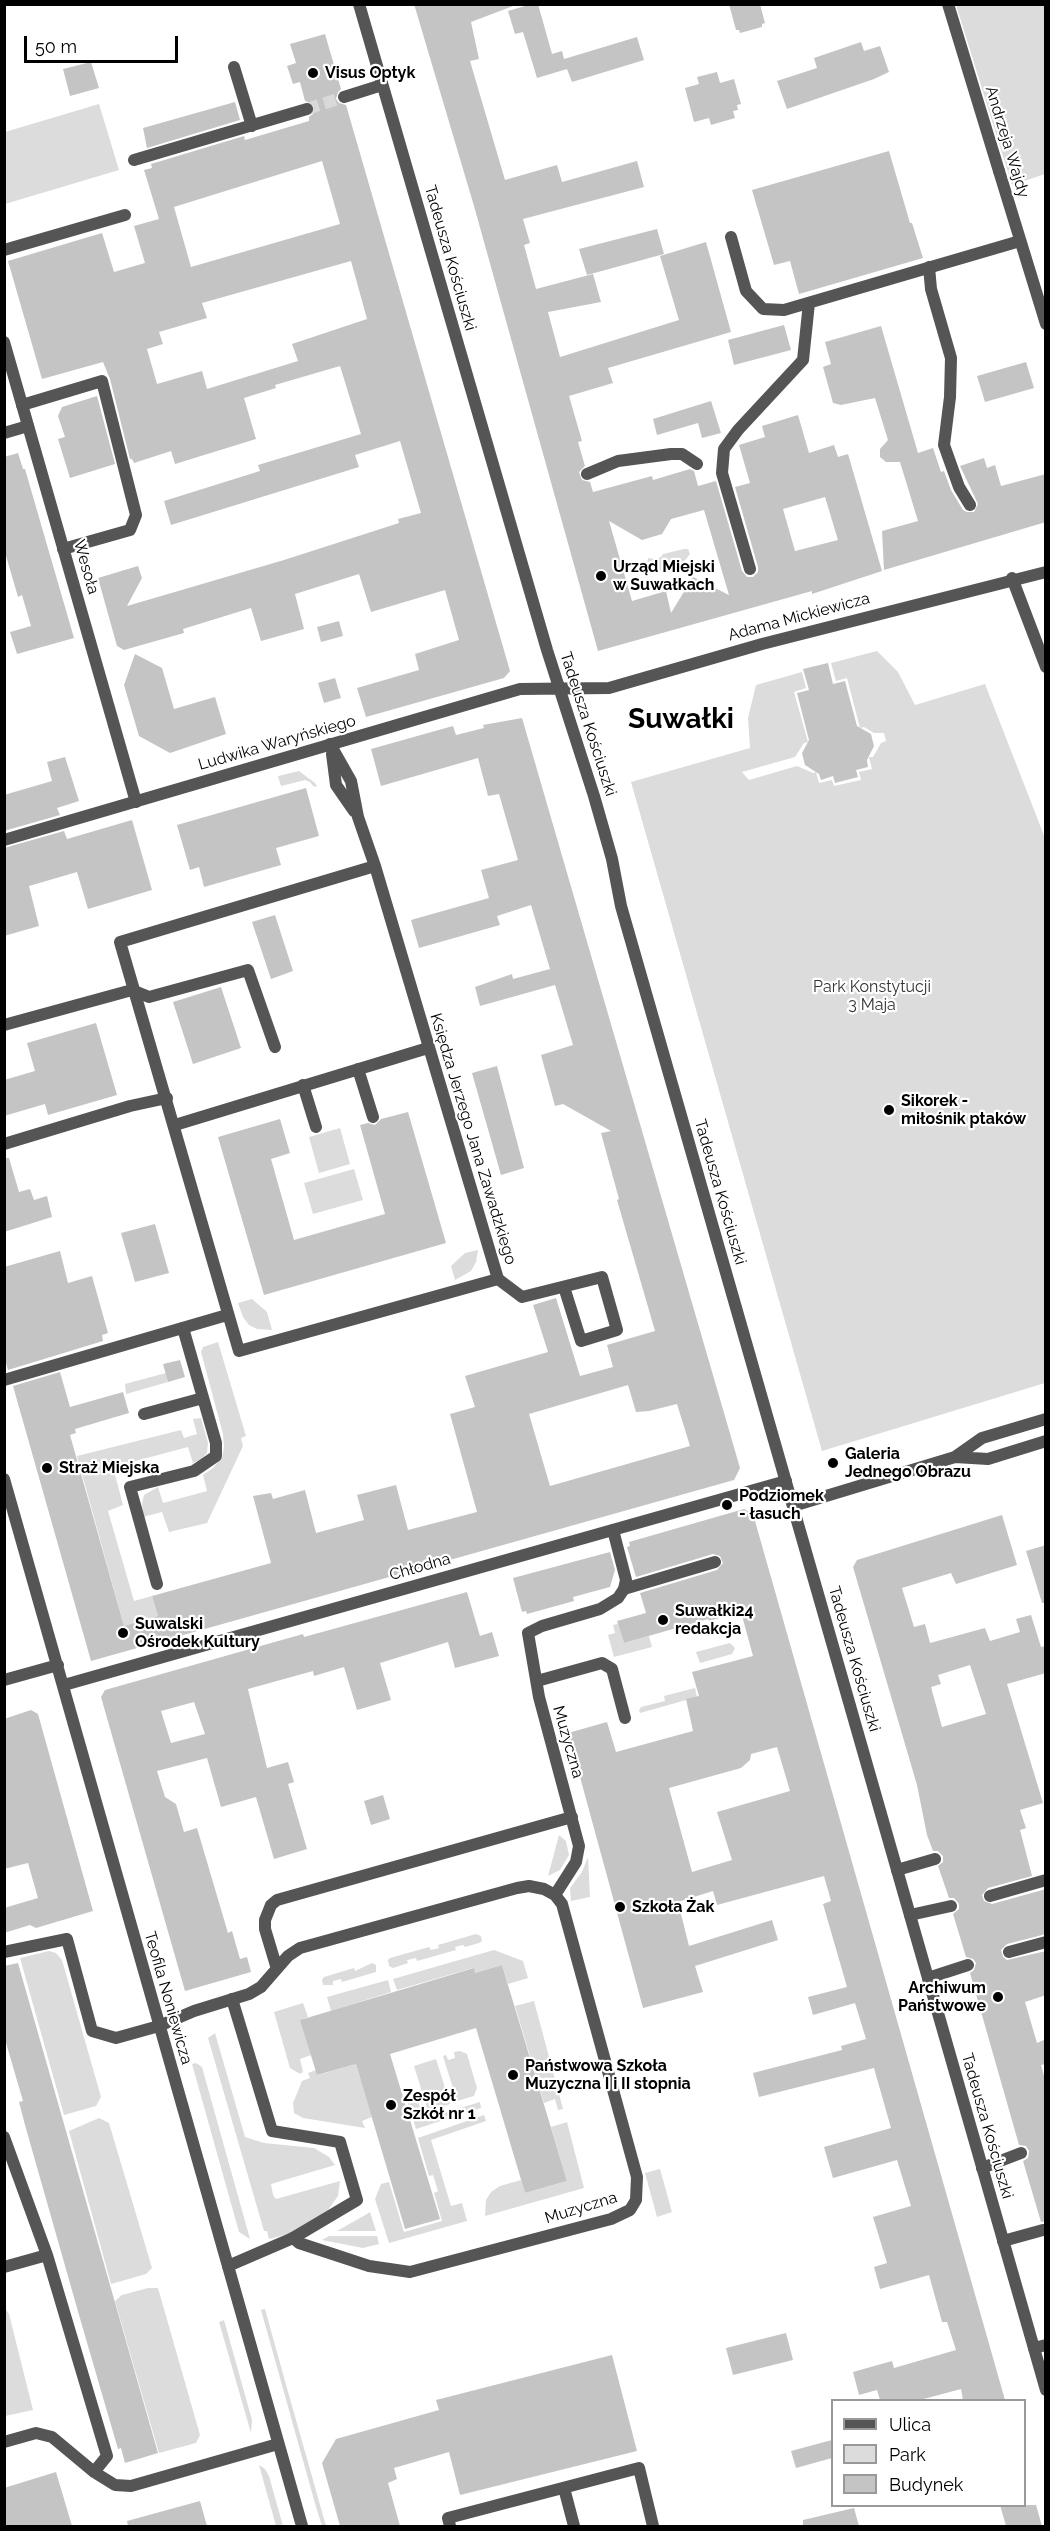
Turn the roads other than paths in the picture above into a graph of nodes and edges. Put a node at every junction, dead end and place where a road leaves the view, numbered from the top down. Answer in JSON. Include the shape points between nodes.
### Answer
{"nodes":[{"id":1,"x":359,"y":4,"type":"edge"},
{"id":2,"x":948,"y":4,"type":"edge"},
{"id":3,"x":234,"y":67,"type":"dead end"},
{"id":4,"x":382,"y":85,"type":"junction"},
{"id":5,"x":344,"y":98,"type":"tunnel mouth"},
{"id":6,"x":307,"y":109,"type":"tunnel mouth"},
{"id":7,"x":252,"y":126,"type":"junction"},
{"id":8,"x":134,"y":160,"type":"dead end"},
{"id":9,"x":125,"y":215,"type":"dead end"},
{"id":10,"x":731,"y":237,"type":"dead end"},
{"id":11,"x":1020,"y":241,"type":"junction"},
{"id":12,"x":4,"y":250,"type":"edge"},
{"id":13,"x":929,"y":267,"type":"junction"},
{"id":14,"x":1041,"y":293,"type":"edge"},
{"id":15,"x":808,"y":303,"type":"junction"},
{"id":16,"x":1046,"y":324,"type":"edge"},
{"id":17,"x":5,"y":346,"type":"edge"},
{"id":18,"x":22,"y":405,"type":"junction"},
{"id":19,"x":28,"y":426,"type":"junction"},
{"id":20,"x":4,"y":433,"type":"edge"},
{"id":21,"x":696,"y":464,"type":"dead end"},
{"id":22,"x":587,"y":474,"type":"dead end"},
{"id":23,"x":970,"y":505,"type":"dead end"},
{"id":24,"x":63,"y":549,"type":"junction"},
{"id":25,"x":750,"y":569,"type":"dead end"},
{"id":26,"x":1046,"y":572,"type":"edge"},
{"id":27,"x":1012,"y":579,"type":"junction"},
{"id":28,"x":1046,"y":667,"type":"edge"},
{"id":29,"x":561,"y":689,"type":"junction"},
{"id":30,"x":330,"y":744,"type":"junction"},
{"id":31,"x":136,"y":802,"type":"junction"},
{"id":32,"x":4,"y":840,"type":"edge"},
{"id":33,"x":375,"y":866,"type":"junction"},
{"id":34,"x":132,"y":990,"type":"junction"},
{"id":35,"x":4,"y":1025,"type":"edge"},
{"id":36,"x":274,"y":1047,"type":"dead end"},
{"id":37,"x":428,"y":1048,"type":"junction"},
{"id":38,"x":358,"y":1069,"type":"junction"},
{"id":39,"x":303,"y":1085,"type":"junction"},
{"id":40,"x":167,"y":1098,"type":"junction"},
{"id":41,"x":373,"y":1117,"type":"dead end"},
{"id":42,"x":175,"y":1125,"type":"junction"},
{"id":43,"x":316,"y":1128,"type":"dead end"},
{"id":44,"x":4,"y":1144,"type":"edge"},
{"id":45,"x":498,"y":1279,"type":"junction"},
{"id":46,"x":564,"y":1287,"type":"junction"},
{"id":47,"x":227,"y":1315,"type":"junction"},
{"id":48,"x":183,"y":1328,"type":"junction"},
{"id":49,"x":4,"y":1380,"type":"edge"},
{"id":50,"x":203,"y":1398,"type":"junction"},
{"id":51,"x":144,"y":1414,"type":"dead end"},
{"id":52,"x":1046,"y":1419,"type":"edge"},
{"id":53,"x":1046,"y":1442,"type":"edge"},
{"id":54,"x":955,"y":1457,"type":"junction"},
{"id":55,"x":4,"y":1479,"type":"edge"},
{"id":56,"x":786,"y":1481,"type":"junction"},
{"id":57,"x":793,"y":1506,"type":"junction"},
{"id":58,"x":613,"y":1530,"type":"junction"},
{"id":59,"x":715,"y":1562,"type":"dead end"},
{"id":60,"x":157,"y":1584,"type":"dead end"},
{"id":61,"x":624,"y":1589,"type":"junction"},
{"id":62,"x":58,"y":1665,"type":"junction"},
{"id":63,"x":4,"y":1680,"type":"edge"},
{"id":64,"x":537,"y":1681,"type":"junction"},
{"id":65,"x":64,"y":1685,"type":"junction"},
{"id":66,"x":625,"y":1718,"type":"dead end"},
{"id":67,"x":572,"y":1817,"type":"junction"},
{"id":68,"x":935,"y":1859,"type":"dead end"},
{"id":69,"x":897,"y":1870,"type":"junction"},
{"id":70,"x":1046,"y":1880,"type":"edge"},
{"id":71,"x":555,"y":1895,"type":"junction"},
{"id":72,"x":990,"y":1896,"type":"dead end"},
{"id":73,"x":951,"y":1906,"type":"dead end"},
{"id":74,"x":910,"y":1915,"type":"junction"},
{"id":75,"x":1046,"y":1942,"type":"edge"},
{"id":76,"x":4,"y":1952,"type":"edge"},
{"id":77,"x":1009,"y":1952,"type":"dead end"},
{"id":78,"x":968,"y":1965,"type":"dead end"},
{"id":79,"x":277,"y":1969,"type":"junction"},
{"id":80,"x":928,"y":1978,"type":"junction"},
{"id":81,"x":232,"y":1999,"type":"junction"},
{"id":82,"x":159,"y":2026,"type":"junction"},
{"id":83,"x":4,"y":2137,"type":"edge"},
{"id":84,"x":1022,"y":2154,"type":"dead end"},
{"id":85,"x":982,"y":2168,"type":"junction"},
{"id":86,"x":1043,"y":2230,"type":"dead end"},
{"id":87,"x":292,"y":2238,"type":"junction"},
{"id":88,"x":1003,"y":2241,"type":"junction"},
{"id":89,"x":47,"y":2255,"type":"junction"},
{"id":90,"x":228,"y":2266,"type":"junction"},
{"id":91,"x":4,"y":2267,"type":"edge"},
{"id":92,"x":1040,"y":2347,"type":"edge"},
{"id":93,"x":1046,"y":2390,"type":"edge"},
{"id":94,"x":4,"y":2442,"type":"edge"},
{"id":95,"x":278,"y":2444,"type":"junction"},
{"id":96,"x":94,"y":2472,"type":"junction"},
{"id":97,"x":564,"y":2488,"type":"junction"},
{"id":98,"x":302,"y":2526,"type":"edge"},
{"id":99,"x":450,"y":2526,"type":"edge"},
{"id":100,"x":574,"y":2526,"type":"edge"},
{"id":101,"x":653,"y":2526,"type":"edge"}],
"edges":[{"from":1,"to":4,"type":"street","name":"Tadeusza Kościuszki"},
{"from":2,"to":11,"type":"street","name":"Andrzeja Wajdy"},
{"from":3,"to":7,"type":"street"},
{"from":4,"to":5,"type":"street"},
{"from":4,"to":29,"type":"street","name":"Tadeusza Kościuszki"},
{"from":6,"to":7,"type":"street"},
{"from":7,"to":8,"type":"street"},
{"from":9,"to":12,"type":"street"},
{"from":10,"to":15,"type":"street","via":[[746,291],[763,309],[784,310]]},
{"from":11,"to":13,"type":"street"},
{"from":11,"to":14,"type":"street","name":"Andrzeja Wajdy"},
{"from":13,"to":15,"type":"street"},
{"from":13,"to":23,"type":"street","via":[[931,289],[951,358],[944,445]]},
{"from":14,"to":16,"type":"street","name":"Andrzeja Wajdy"},
{"from":15,"to":25,"type":"street","via":[[803,360],[724,449],[722,473]]},
{"from":17,"to":18,"type":"street","name":"Wesoła"},
{"from":18,"to":19,"type":"street","name":"Wesoła"},
{"from":18,"to":24,"type":"street","via":[[102,381],[136,515],[130,530]]},
{"from":19,"to":20,"type":"street"},
{"from":19,"to":24,"type":"street","name":"Wesoła"},
{"from":21,"to":22,"type":"street","via":[[682,454],[671,454],[618,461]]},
{"from":24,"to":31,"type":"street","name":"Wesoła"},
{"from":26,"to":27,"type":"street","name":"Adama Mickiewicza"},
{"from":27,"to":28,"type":"street"},
{"from":27,"to":29,"type":"street","name":"Adama Mickiewicza","via":[[609,688]]},
{"from":29,"to":30,"type":"street","name":"Ludwika Waryńskiego","via":[[520,689]]},
{"from":29,"to":56,"type":"street","name":"Tadeusza Kościuszki"},
{"from":30,"to":31,"type":"street","name":"Ludwika Waryńskiego"},
{"from":30,"to":33,"type":"street","name":"Księdza Jerzego Jana Zawadzkiego","via":[[351,781],[358,817]]},
{"from":31,"to":32,"type":"street","name":"Ludwika Waryńskiego"},
{"from":33,"to":34,"type":"street","name":"Księdza Jerzego Jana Zawadzkiego","via":[[120,942]]},
{"from":33,"to":37,"type":"street","name":"Księdza Jerzego Jana Zawadzkiego"},
{"from":34,"to":35,"type":"street"},
{"from":34,"to":36,"type":"street","via":[[149,997],[248,970]]},
{"from":34,"to":40,"type":"street","name":"Księdza Jerzego Jana Zawadzkiego"},
{"from":37,"to":38,"type":"street"},
{"from":37,"to":45,"type":"street","name":"Księdza Jerzego Jana Zawadzkiego"},
{"from":38,"to":39,"type":"street"},
{"from":38,"to":41,"type":"street"},
{"from":39,"to":42,"type":"street"},
{"from":39,"to":43,"type":"street"},
{"from":40,"to":42,"type":"street","name":"Księdza Jerzego Jana Zawadzkiego"},
{"from":40,"to":44,"type":"street"},
{"from":42,"to":47,"type":"street","name":"Księdza Jerzego Jana Zawadzkiego"},
{"from":45,"to":46,"type":"street","via":[[522,1297]]},
{"from":45,"to":47,"type":"street","name":"Księdza Jerzego Jana Zawadzkiego","via":[[239,1351]]},
{"from":46,"to":46,"type":"street","via":[[602,1277],[617,1330],[581,1341]]},
{"from":47,"to":48,"type":"street"},
{"from":48,"to":49,"type":"street"},
{"from":48,"to":50,"type":"street"},
{"from":50,"to":51,"type":"street"},
{"from":50,"to":60,"type":"street","via":[[216,1456],[194,1471],[130,1487]]},
{"from":52,"to":54,"type":"street","via":[[982,1438]]},
{"from":53,"to":54,"type":"street","via":[[988,1459]]},
{"from":54,"to":57,"type":"street"},
{"from":55,"to":62,"type":"street","name":"Teofila Noniewicza"},
{"from":56,"to":57,"type":"street","name":"Tadeusza Kościuszki"},
{"from":56,"to":58,"type":"street","name":"Chłodna"},
{"from":57,"to":69,"type":"street","name":"Tadeusza Kościuszki"},
{"from":58,"to":61,"type":"street","via":[[626,1574]]},
{"from":58,"to":65,"type":"street","name":"Chłodna"},
{"from":59,"to":61,"type":"street"},
{"from":61,"to":64,"type":"street","name":"Muzyczna","via":[[610,1604],[528,1633]]},
{"from":62,"to":63,"type":"street"},
{"from":62,"to":65,"type":"street","name":"Teofila Noniewicza"},
{"from":64,"to":66,"type":"street","via":[[602,1663],[612,1669]]},
{"from":64,"to":67,"type":"street","name":"Muzyczna"},
{"from":65,"to":82,"type":"street","name":"Teofila Noniewicza"},
{"from":67,"to":71,"type":"street","name":"Muzyczna","via":[[578,1854]]},
{"from":67,"to":79,"type":"street","via":[[277,1900],[271,1905],[265,1929]]},
{"from":68,"to":69,"type":"street"},
{"from":69,"to":74,"type":"street","name":"Tadeusza Kościuszki"},
{"from":70,"to":72,"type":"street"},
{"from":71,"to":79,"type":"street","via":[[537,1887],[517,1888],[300,1948]]},
{"from":71,"to":87,"type":"street","name":"Muzyczna","via":[[567,1920],[637,2177],[636,2200],[630,2210],[611,2219],[410,2272],[369,2266]]},
{"from":73,"to":74,"type":"street"},
{"from":74,"to":80,"type":"street","name":"Tadeusza Kościuszki"},
{"from":75,"to":77,"type":"street"},
{"from":76,"to":82,"type":"street","via":[[67,1939],[93,2031],[116,2038]]},
{"from":78,"to":80,"type":"street"},
{"from":79,"to":81,"type":"street","via":[[261,1988]]},
{"from":80,"to":85,"type":"street","name":"Tadeusza Kościuszki"},
{"from":81,"to":82,"type":"street"},
{"from":81,"to":87,"type":"street","via":[[272,2131],[340,2142],[357,2200]]},
{"from":82,"to":90,"type":"street","name":"Teofila Noniewicza"},
{"from":83,"to":89,"type":"street"},
{"from":84,"to":85,"type":"street"},
{"from":85,"to":88,"type":"street","name":"Tadeusza Kościuszki"},
{"from":86,"to":88,"type":"street"},
{"from":87,"to":90,"type":"street"},
{"from":88,"to":92,"type":"street","name":"Tadeusza Kościuszki"},
{"from":89,"to":91,"type":"street"},
{"from":89,"to":96,"type":"street","via":[[107,2456]]},
{"from":90,"to":95,"type":"street","name":"Teofila Noniewicza"},
{"from":92,"to":93,"type":"street","name":"Tadeusza Kościuszki"},
{"from":94,"to":96,"type":"street","via":[[36,2433],[52,2437]]},
{"from":95,"to":96,"type":"street","via":[[131,2486],[115,2485]]},
{"from":95,"to":98,"type":"street","name":"Teofila Noniewicza"},
{"from":97,"to":99,"type":"street","via":[[448,2518]]},
{"from":97,"to":100,"type":"street"},
{"from":97,"to":101,"type":"street","via":[[639,2468]]}]}
